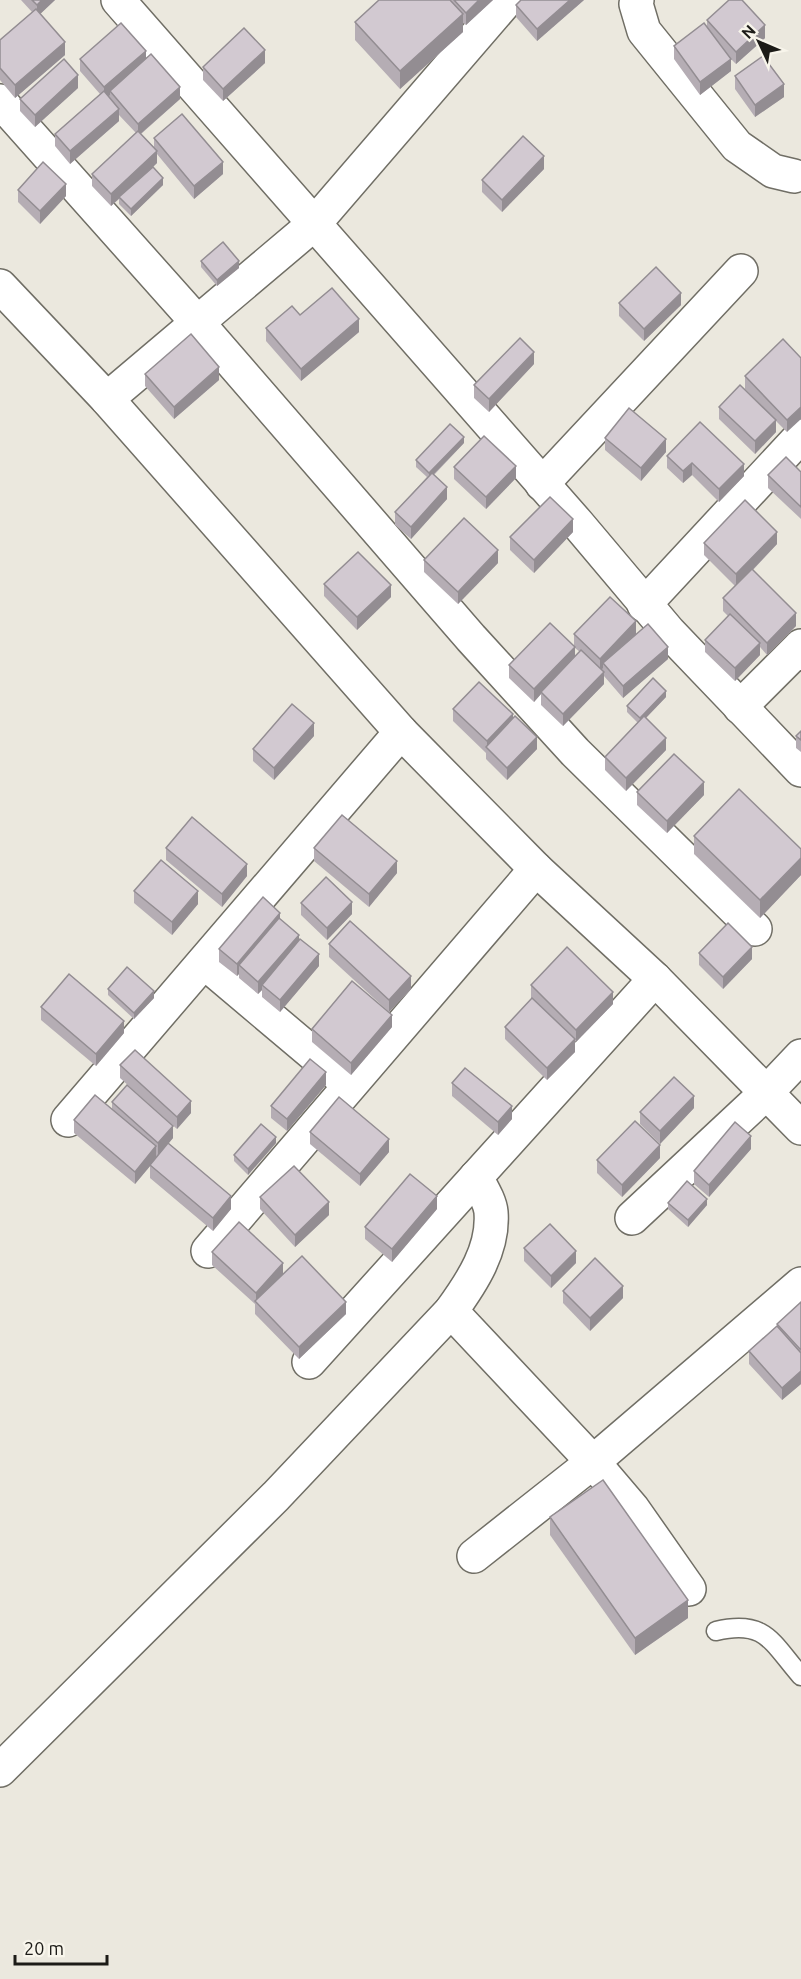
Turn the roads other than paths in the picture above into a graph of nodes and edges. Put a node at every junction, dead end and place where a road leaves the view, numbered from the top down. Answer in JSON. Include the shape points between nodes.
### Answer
{"nodes":[{"id":1,"x":118,"y":0,"type":"edge"},
{"id":2,"x":507,"y":0,"type":"edge"},
{"id":3,"x":637,"y":0,"type":"edge"},
{"id":4,"x":0,"y":101,"type":"edge"},
{"id":5,"x":798,"y":177,"type":"edge"},
{"id":6,"x":314,"y":224,"type":"junction"},
{"id":7,"x":741,"y":271,"type":"dead end"},
{"id":8,"x":0,"y":286,"type":"edge"},
{"id":9,"x":197,"y":322,"type":"junction"},
{"id":10,"x":107,"y":399,"type":"junction"},
{"id":11,"x":801,"y":436,"type":"edge"},
{"id":12,"x":542,"y":484,"type":"junction"},
{"id":13,"x":644,"y":605,"type":"junction"},
{"id":14,"x":801,"y":646,"type":"edge"},
{"id":15,"x":740,"y":707,"type":"junction"},
{"id":16,"x":401,"y":732,"type":"junction"},
{"id":17,"x":801,"y":770,"type":"edge"},
{"id":18,"x":536,"y":869,"type":"junction"},
{"id":19,"x":755,"y":928,"type":"dead end"},
{"id":20,"x":204,"y":962,"type":"junction"},
{"id":21,"x":655,"y":979,"type":"junction"},
{"id":22,"x":801,"y":1056,"type":"edge"},
{"id":23,"x":350,"y":1084,"type":"junction"},
{"id":24,"x":766,"y":1092,"type":"junction"},
{"id":25,"x":68,"y":1120,"type":"dead end"},
{"id":26,"x":801,"y":1128,"type":"edge"},
{"id":27,"x":476,"y":1177,"type":"junction"},
{"id":28,"x":632,"y":1218,"type":"dead end"},
{"id":29,"x":208,"y":1251,"type":"dead end"},
{"id":30,"x":801,"y":1284,"type":"edge"},
{"id":31,"x":451,"y":1311,"type":"junction"},
{"id":32,"x":309,"y":1362,"type":"dead end"},
{"id":33,"x":593,"y":1462,"type":"junction"},
{"id":34,"x":474,"y":1556,"type":"dead end"},
{"id":35,"x":689,"y":1589,"type":"dead end"},
{"id":36,"x":716,"y":1631,"type":"dead end"},
{"id":37,"x":801,"y":1676,"type":"edge"},
{"id":38,"x":0,"y":1770,"type":"edge"}],
"edges":[{"from":1,"to":6,"type":"street"},
{"from":2,"to":6,"type":"street"},
{"from":3,"to":5,"type":"street","via":[[644,31],[737,146],[773,171]]},
{"from":4,"to":9,"type":"street"},
{"from":6,"to":9,"type":"street"},
{"from":6,"to":12,"type":"street"},
{"from":7,"to":12,"type":"street"},
{"from":8,"to":10,"type":"street"},
{"from":9,"to":10,"type":"street"},
{"from":9,"to":19,"type":"street","via":[[575,752]]},
{"from":10,"to":16,"type":"street"},
{"from":11,"to":13,"type":"street"},
{"from":12,"to":13,"type":"street"},
{"from":13,"to":15,"type":"street"},
{"from":14,"to":15,"type":"street"},
{"from":15,"to":17,"type":"street"},
{"from":16,"to":18,"type":"street"},
{"from":16,"to":20,"type":"street"},
{"from":18,"to":21,"type":"street"},
{"from":18,"to":23,"type":"street"},
{"from":20,"to":23,"type":"street"},
{"from":20,"to":25,"type":"street"},
{"from":21,"to":24,"type":"street"},
{"from":21,"to":27,"type":"street"},
{"from":22,"to":24,"type":"street"},
{"from":23,"to":29,"type":"street"},
{"from":24,"to":26,"type":"street"},
{"from":24,"to":28,"type":"street"},
{"from":27,"to":31,"type":"street","via":[[491,1210],[488,1246],[469,1286]]},
{"from":27,"to":32,"type":"street"},
{"from":30,"to":33,"type":"street"},
{"from":31,"to":33,"type":"street"},
{"from":31,"to":38,"type":"street","via":[[276,1496]]},
{"from":33,"to":34,"type":"street"},
{"from":33,"to":35,"type":"street","via":[[633,1509]]},
{"from":36,"to":37,"type":"lane","via":[[750,1627],[764,1634]]}]}
